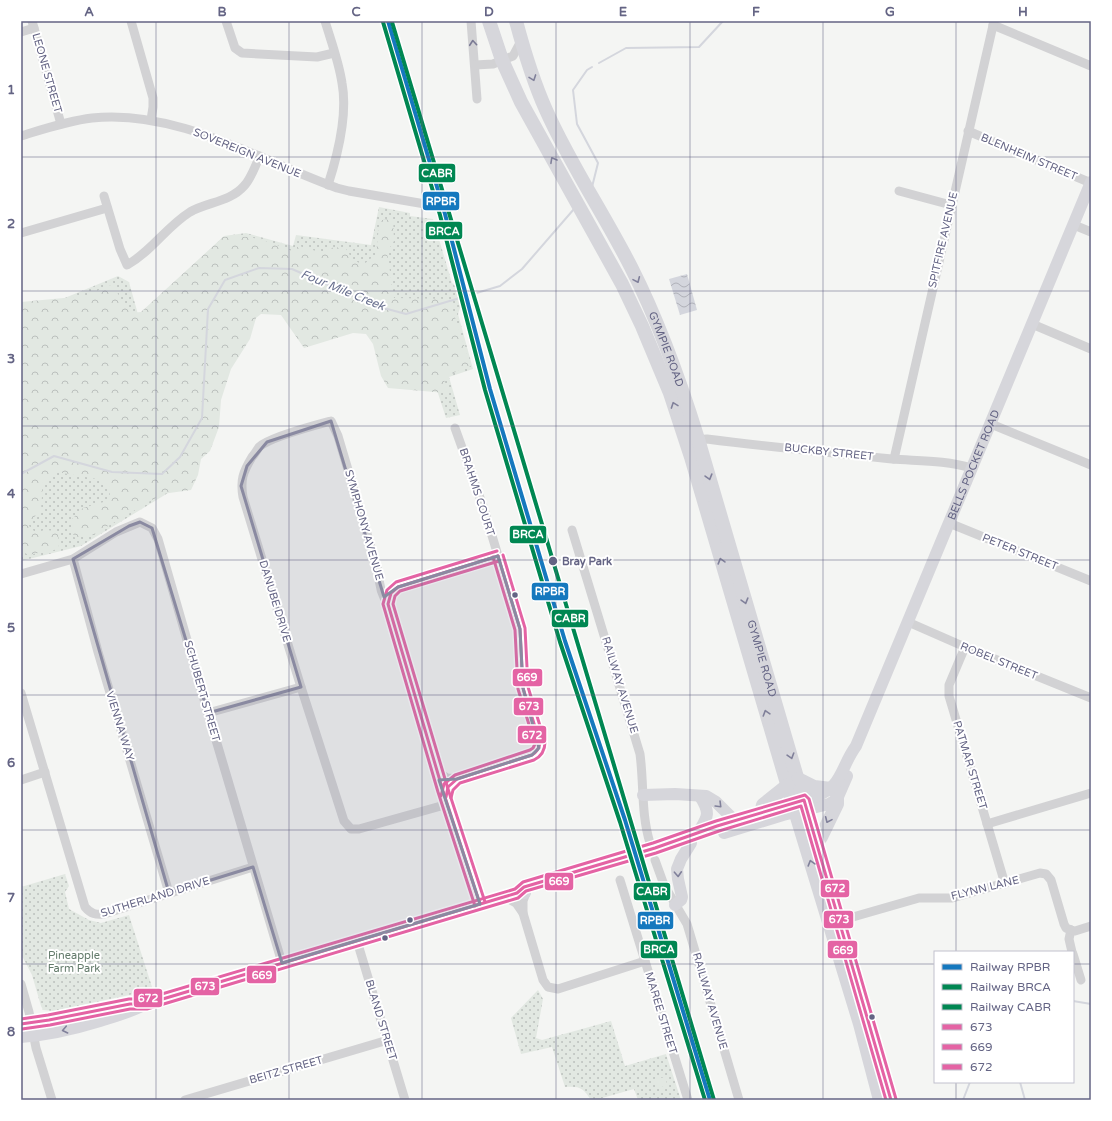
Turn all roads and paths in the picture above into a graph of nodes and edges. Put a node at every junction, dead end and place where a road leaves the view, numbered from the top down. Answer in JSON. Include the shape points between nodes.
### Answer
{"nodes":[{"id":1,"x":130,"y":21,"type":"edge"},
{"id":2,"x":226,"y":21,"type":"edge"},
{"id":3,"x":325,"y":21,"type":"edge"},
{"id":4,"x":471,"y":21,"type":"edge"},
{"id":5,"x":489,"y":21,"type":"edge"},
{"id":6,"x":516,"y":21,"type":"edge"},
{"id":7,"x":994,"y":23,"type":"edge"},
{"id":8,"x":33,"y":24,"type":"edge"},
{"id":9,"x":21,"y":32,"type":"edge"},
{"id":10,"x":521,"y":41,"type":"junction"},
{"id":11,"x":334,"y":53,"type":"junction"},
{"id":12,"x":502,"y":60,"type":"junction"},
{"id":13,"x":474,"y":65,"type":"junction"},
{"id":14,"x":1091,"y":66,"type":"edge"},
{"id":15,"x":477,"y":99,"type":"dead end"},
{"id":16,"x":151,"y":120,"type":"junction"},
{"id":17,"x":61,"y":124,"type":"junction"},
{"id":18,"x":968,"y":132,"type":"junction"},
{"id":19,"x":21,"y":136,"type":"edge"},
{"id":20,"x":260,"y":156,"type":"junction"},
{"id":21,"x":1091,"y":183,"type":"edge"},
{"id":22,"x":328,"y":185,"type":"junction"},
{"id":23,"x":899,"y":191,"type":"dead end"},
{"id":24,"x":104,"y":196,"type":"dead end"},
{"id":25,"x":425,"y":204,"type":"dead end"},
{"id":26,"x":951,"y":205,"type":"junction"},
{"id":27,"x":107,"y":208,"type":"junction"},
{"id":28,"x":609,"y":225,"type":"junction"},
{"id":29,"x":1074,"y":225,"type":"junction"},
{"id":30,"x":1091,"y":232,"type":"edge"},
{"id":31,"x":21,"y":234,"type":"edge"},
{"id":32,"x":597,"y":237,"type":"junction"},
{"id":33,"x":1032,"y":324,"type":"junction"},
{"id":34,"x":1091,"y":349,"type":"edge"},
{"id":35,"x":331,"y":422,"type":"joint"},
{"id":36,"x":991,"y":424,"type":"junction"},
{"id":37,"x":455,"y":428,"type":"dead end"},
{"id":38,"x":692,"y":440,"type":"junction"},
{"id":39,"x":894,"y":459,"type":"junction"},
{"id":40,"x":1091,"y":465,"type":"edge"},
{"id":41,"x":971,"y":468,"type":"junction"},
{"id":42,"x":949,"y":523,"type":"junction"},
{"id":43,"x":572,"y":530,"type":"dead end"},
{"id":44,"x":498,"y":556,"type":"junction"},
{"id":45,"x":73,"y":559,"type":"junction"},
{"id":46,"x":21,"y":574,"type":"edge"},
{"id":47,"x":379,"y":574,"type":"junction"},
{"id":48,"x":1091,"y":581,"type":"edge"},
{"id":49,"x":398,"y":587,"type":"junction"},
{"id":50,"x":388,"y":604,"type":"junction"},
{"id":51,"x":908,"y":622,"type":"junction"},
{"id":52,"x":965,"y":647,"type":"junction"},
{"id":53,"x":300,"y":687,"type":"junction"},
{"id":54,"x":21,"y":693,"type":"edge"},
{"id":55,"x":1091,"y":698,"type":"edge"},
{"id":56,"x":208,"y":714,"type":"junction"},
{"id":57,"x":45,"y":772,"type":"junction"},
{"id":58,"x":438,"y":772,"type":"junction"},
{"id":59,"x":457,"y":779,"type":"junction"},
{"id":60,"x":21,"y":780,"type":"edge"},
{"id":61,"x":793,"y":782,"type":"junction"},
{"id":62,"x":1091,"y":793,"type":"edge"},
{"id":63,"x":834,"y":794,"type":"junction"},
{"id":64,"x":642,"y":795,"type":"junction"},
{"id":65,"x":700,"y":796,"type":"junction"},
{"id":66,"x":447,"y":800,"type":"junction"},
{"id":67,"x":800,"y":806,"type":"junction"},
{"id":68,"x":761,"y":813,"type":"junction"},
{"id":69,"x":735,"y":821,"type":"junction"},
{"id":70,"x":987,"y":824,"type":"junction"},
{"id":71,"x":698,"y":833,"type":"junction"},
{"id":72,"x":691,"y":843,"type":"junction"},
{"id":73,"x":816,"y":843,"type":"junction"},
{"id":74,"x":654,"y":851,"type":"junction"},
{"id":75,"x":253,"y":867,"type":"junction"},
{"id":76,"x":620,"y":880,"type":"dead end"},
{"id":77,"x":1005,"y":884,"type":"junction"},
{"id":78,"x":169,"y":893,"type":"junction"},
{"id":79,"x":522,"y":893,"type":"junction"},
{"id":80,"x":505,"y":896,"type":"junction"},
{"id":81,"x":480,"y":904,"type":"junction"},
{"id":82,"x":675,"y":905,"type":"junction"},
{"id":83,"x":523,"y":912,"type":"junction"},
{"id":84,"x":839,"y":921,"type":"junction"},
{"id":85,"x":1091,"y":926,"type":"edge"},
{"id":86,"x":1071,"y":930,"type":"junction"},
{"id":87,"x":358,"y":941,"type":"junction"},
{"id":88,"x":1072,"y":951,"type":"edge"},
{"id":89,"x":1074,"y":956,"type":"edge"},
{"id":90,"x":645,"y":961,"type":"junction"},
{"id":91,"x":282,"y":963,"type":"junction"},
{"id":92,"x":1081,"y":980,"type":"dead end"},
{"id":93,"x":21,"y":984,"type":"edge"},
{"id":94,"x":146,"y":1004,"type":"junction"},
{"id":95,"x":26,"y":1023,"type":"edge"},
{"id":96,"x":34,"y":1036,"type":"junction"},
{"id":97,"x":21,"y":1037,"type":"edge"},
{"id":98,"x":388,"y":1040,"type":"junction"},
{"id":99,"x":52,"y":1100,"type":"edge"},
{"id":100,"x":184,"y":1100,"type":"edge"},
{"id":101,"x":405,"y":1100,"type":"edge"},
{"id":102,"x":688,"y":1100,"type":"edge"},
{"id":103,"x":739,"y":1100,"type":"edge"},
{"id":104,"x":880,"y":1100,"type":"edge"},
{"id":105,"x":891,"y":1100,"type":"edge"}],
"edges":[{"from":1,"to":16,"type":"street","via":[[153,98]]},
{"from":2,"to":11,"type":"street","via":[[234,48],[242,52],[317,57]]},
{"from":3,"to":11,"type":"street"},
{"from":13,"to":4,"type":"street","one_way":true},
{"from":5,"to":12,"type":"highway","name":"GYMPIE ROAD"},
{"from":6,"to":10,"type":"highway","name":"GYMPIE ROAD"},
{"from":7,"to":14,"type":"street"},
{"from":7,"to":18,"type":"street","name":"SPITFIRE AVENUE"},
{"from":8,"to":9,"type":"street"},
{"from":8,"to":17,"type":"street","name":"LEONE STREET"},
{"from":10,"to":12,"type":"street","via":[[515,54]]},
{"from":10,"to":28,"type":"highway","name":"GYMPIE ROAD","one_way":true,"via":[[546,110]]},
{"from":11,"to":22,"type":"street","via":[[342,83],[344,112]]},
{"from":12,"to":13,"type":"street","via":[[493,64]]},
{"from":32,"to":12,"type":"highway","name":"GYMPIE ROAD","one_way":true,"via":[[530,119]]},
{"from":13,"to":15,"type":"street"},
{"from":16,"to":17,"type":"street","name":"SOVEREIGN AVENUE","via":[[93,118]]},
{"from":16,"to":20,"type":"street","name":"SOVEREIGN AVENUE","via":[[201,133]]},
{"from":17,"to":19,"type":"street","name":"SOVEREIGN AVENUE"},
{"from":18,"to":21,"type":"street","name":"BLENHEIM STREET"},
{"from":18,"to":26,"type":"street","name":"SPITFIRE AVENUE"},
{"from":20,"to":22,"type":"street","name":"SOVEREIGN AVENUE"},
{"from":20,"to":27,"type":"street","via":[[245,185],[234,195],[190,212],[139,259],[127,265]]},
{"from":21,"to":29,"type":"main road","name":"BELLS POCKET ROAD"},
{"from":22,"to":25,"type":"street","name":"SOVEREIGN AVENUE"},
{"from":23,"to":26,"type":"street"},
{"from":24,"to":27,"type":"street"},
{"from":26,"to":39,"type":"street","name":"SPITFIRE AVENUE"},
{"from":27,"to":31,"type":"street"},
{"from":28,"to":32,"type":"street","via":[[601,228]]},
{"from":28,"to":38,"type":"highway","name":"GYMPIE ROAD","one_way":true,"via":[[656,322],[676,374]]},
{"from":29,"to":30,"type":"street"},
{"from":29,"to":33,"type":"main road","name":"BELLS POCKET ROAD"},
{"from":38,"to":32,"type":"highway","name":"GYMPIE ROAD","one_way":true,"via":[[642,326]]},
{"from":33,"to":34,"type":"street"},
{"from":33,"to":36,"type":"main road","name":"BELLS POCKET ROAD"},
{"from":35,"to":47,"type":"street","name":"SYMPHONY AVENUE","via":[[338,436]]},
{"from":35,"to":53,"type":"street","name":"DANUBE DRIVE","via":[[267,442],[259,448],[242,474],[241,486]]},
{"from":36,"to":40,"type":"street"},
{"from":36,"to":41,"type":"main road","name":"BELLS POCKET ROAD"},
{"from":37,"to":44,"type":"street","name":"BRAHMS COURT"},
{"from":38,"to":39,"type":"street","name":"BUCKBY STREET"},
{"from":38,"to":61,"type":"highway","name":"GYMPIE ROAD"},
{"from":39,"to":41,"type":"street","name":"BUCKBY STREET","via":[[958,464]]},
{"from":41,"to":42,"type":"main road","name":"BELLS POCKET ROAD"},
{"from":42,"to":48,"type":"street","name":"PETER STREET"},
{"from":42,"to":51,"type":"main road","name":"BELLS POCKET ROAD"},
{"from":43,"to":64,"type":"street","name":"RAILWAY AVENUE","via":[[640,754]]},
{"from":44,"to":49,"type":"street"},
{"from":44,"to":59,"type":"street","name":"BRAHMS COURT","via":[[520,629],[524,688],[540,748],[532,755]]},
{"from":45,"to":46,"type":"street"},
{"from":45,"to":56,"type":"street","name":"SCHUBERT STREET","via":[[116,532],[140,522],[152,528],[158,539]]},
{"from":45,"to":78,"type":"street","name":"VIENNA WAY"},
{"from":47,"to":49,"type":"street","via":[[387,584]]},
{"from":47,"to":50,"type":"street","name":"SYMPHONY AVENUE","via":[[379,581]]},
{"from":49,"to":50,"type":"street","via":[[391,593]]},
{"from":50,"to":58,"type":"street","name":"SYMPHONY AVENUE"},
{"from":51,"to":52,"type":"street","name":"ROBEL STREET"},
{"from":51,"to":63,"type":"main road","name":"BELLS POCKET ROAD","via":[[856,746],[855,757]]},
{"from":52,"to":55,"type":"street","name":"ROBEL STREET"},
{"from":52,"to":70,"type":"street","name":"PATMAR STREET","via":[[949,685],[949,696]]},
{"from":53,"to":56,"type":"street"},
{"from":53,"to":66,"type":"street","name":"DANUBE DRIVE","via":[[344,821],[351,829],[359,829]]},
{"from":54,"to":57,"type":"street","name":"SUTHERLAND DRIVE"},
{"from":56,"to":75,"type":"street","name":"SCHUBERT STREET"},
{"from":57,"to":60,"type":"street"},
{"from":57,"to":78,"type":"street","name":"SUTHERLAND DRIVE","via":[[85,907],[89,911],[98,915],[104,914]]},
{"from":58,"to":59,"type":"street","via":[[447,778]]},
{"from":58,"to":66,"type":"street","name":"SYMPHONY AVENUE"},
{"from":59,"to":66,"type":"street","via":[[448,787]]},
{"from":61,"to":63,"type":"highway"},
{"from":61,"to":67,"type":"highway","name":"GYMPIE ROAD"},
{"from":61,"to":68,"type":"highway","via":[[763,805]]},
{"from":62,"to":70,"type":"street"},
{"from":63,"to":67,"type":"main road","via":[[819,796]]},
{"from":63,"to":73,"type":"highway","one_way":true,"via":[[836,804],[822,837]]},
{"from":64,"to":65,"type":"main road"},
{"from":64,"to":74,"type":"street","name":"RAILWAY AVENUE","via":[[645,825]]},
{"from":65,"to":69,"type":"main road","one_way":true,"via":[[712,799]]},
{"from":65,"to":71,"type":"main road","via":[[707,810],[706,819]]},
{"from":66,"to":81,"type":"street","name":"SYMPHONY AVENUE"},
{"from":67,"to":68,"type":"main road"},
{"from":67,"to":72,"type":"main road"},
{"from":67,"to":73,"type":"highway","name":"GYMPIE ROAD"},
{"from":104,"to":67,"type":"highway","name":"GYMPIE ROAD","one_way":true},
{"from":68,"to":69,"type":"main road"},
{"from":69,"to":71,"type":"main road"},
{"from":70,"to":77,"type":"street","name":"PATMAR STREET"},
{"from":71,"to":74,"type":"main road"},
{"from":72,"to":74,"type":"main road"},
{"from":72,"to":82,"type":"main road","one_way":true,"via":[[679,863],[677,874],[682,897]]},
{"from":73,"to":84,"type":"highway","name":"GYMPIE ROAD"},
{"from":74,"to":79,"type":"main road","via":[[524,887]]},
{"from":74,"to":82,"type":"street","name":"RAILWAY AVENUE","via":[[664,885]]},
{"from":75,"to":78,"type":"street","name":"SUTHERLAND DRIVE"},
{"from":75,"to":91,"type":"street"},
{"from":76,"to":90,"type":"street","name":"MAREE STREET"},
{"from":77,"to":84,"type":"street","name":"FLYNN LANE","via":[[952,898],[919,898]]},
{"from":77,"to":86,"type":"street","name":"FLYNN LANE","via":[[1040,873],[1046,874],[1051,880],[1064,924]]},
{"from":79,"to":80,"type":"main road"},
{"from":79,"to":83,"type":"street"},
{"from":80,"to":81,"type":"main road"},
{"from":80,"to":83,"type":"street","via":[[516,903]]},
{"from":81,"to":87,"type":"main road"},
{"from":82,"to":103,"type":"street","name":"RAILWAY AVENUE","via":[[690,934]]},
{"from":83,"to":90,"type":"street","via":[[543,980],[548,987],[558,989]]},
{"from":84,"to":105,"type":"highway","name":"GYMPIE ROAD"},
{"from":85,"to":86,"type":"street"},
{"from":86,"to":88,"type":"street","via":[[1069,939]]},
{"from":87,"to":91,"type":"main road"},
{"from":87,"to":98,"type":"street","name":"BLAND STREET"},
{"from":89,"to":92,"type":"street"},
{"from":90,"to":102,"type":"street","name":"MAREE STREET"},
{"from":91,"to":94,"type":"main road"},
{"from":93,"to":95,"type":"street"},
{"from":94,"to":95,"type":"main road","via":[[130,1004]]},
{"from":94,"to":96,"type":"main road","one_way":true,"via":[[132,1012],[84,1026]]},
{"from":95,"to":96,"type":"street"},
{"from":96,"to":97,"type":"main road"},
{"from":96,"to":99,"type":"street"},
{"from":98,"to":100,"type":"street","name":"BEITZ STREET"},
{"from":98,"to":101,"type":"street","name":"BLAND STREET"}]}
